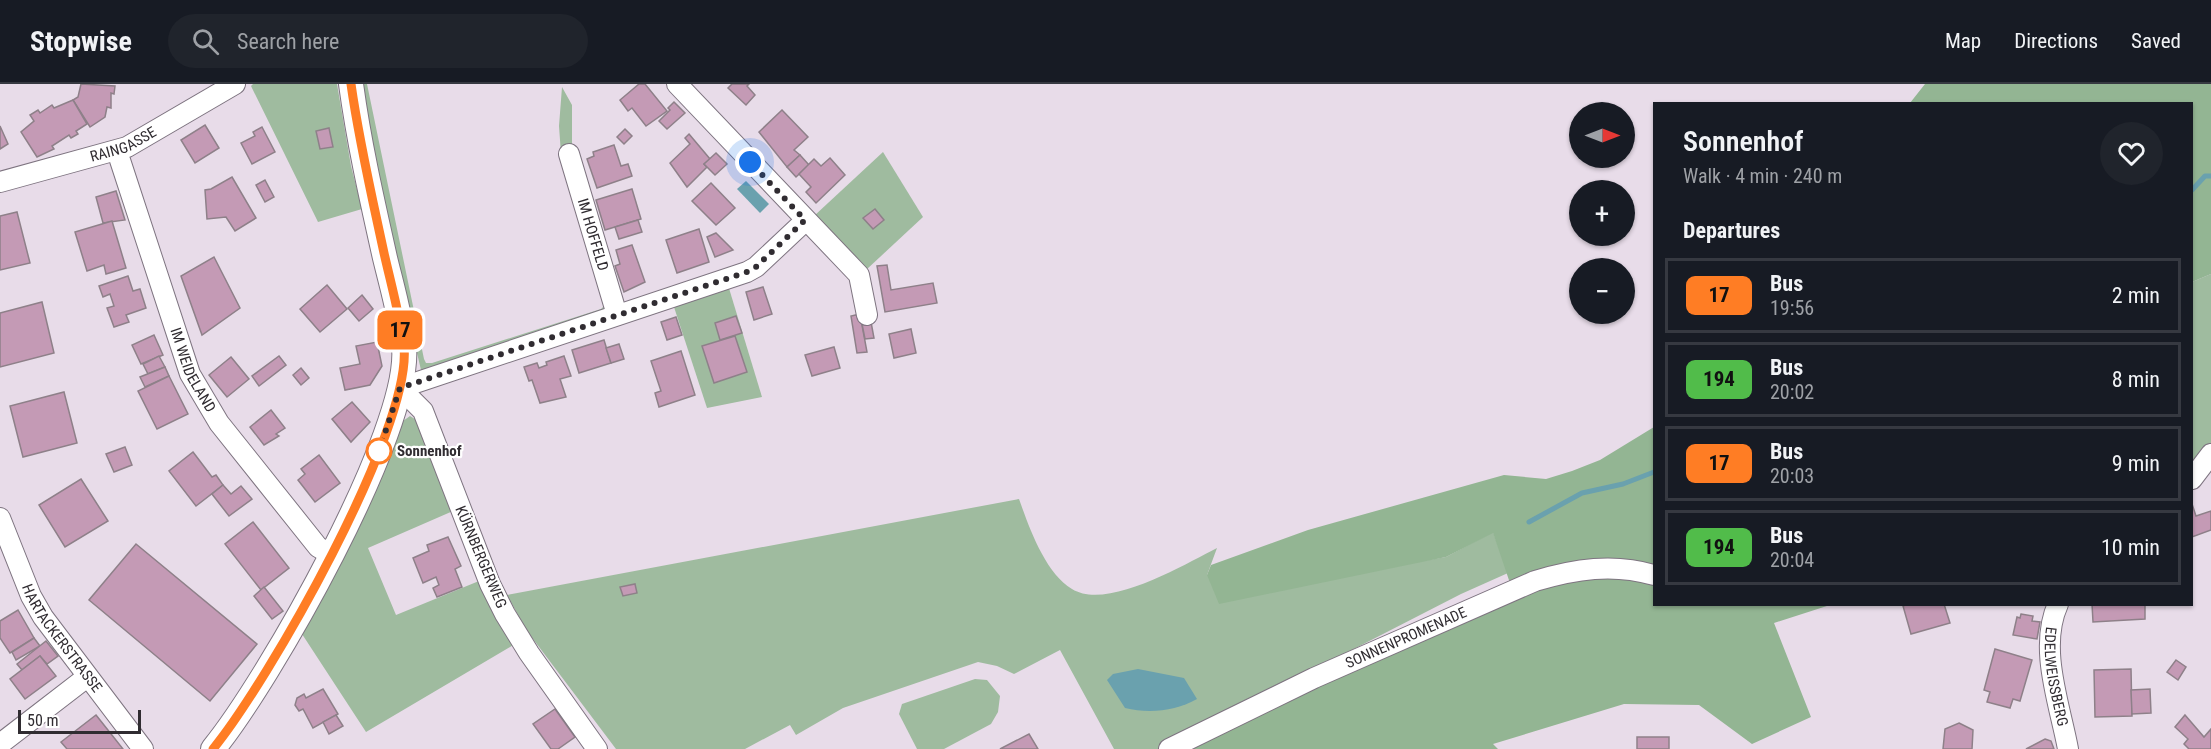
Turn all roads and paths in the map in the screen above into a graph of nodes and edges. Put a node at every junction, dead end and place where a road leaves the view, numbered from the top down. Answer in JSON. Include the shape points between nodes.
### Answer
{"nodes":[{"id":1,"x":235,"y":84,"type":"edge"},
{"id":2,"x":351,"y":84,"type":"edge"},
{"id":3,"x":677,"y":84,"type":"edge"},
{"id":4,"x":117,"y":151,"type":"junction"},
{"id":5,"x":569,"y":154,"type":"dead end"},
{"id":6,"x":0,"y":182,"type":"edge"},
{"id":7,"x":805,"y":220,"type":"junction"},
{"id":8,"x":617,"y":315,"type":"junction"},
{"id":9,"x":867,"y":315,"type":"dead end"},
{"id":10,"x":400,"y":388,"type":"junction"},
{"id":11,"x":0,"y":518,"type":"edge"},
{"id":12,"x":330,"y":554,"type":"junction"},
{"id":13,"x":1653,"y":575,"type":"edge"},
{"id":14,"x":2057,"y":606,"type":"edge"},
{"id":15,"x":87,"y":677,"type":"junction"},
{"id":16,"x":0,"y":744,"type":"edge"},
{"id":17,"x":143,"y":749,"type":"edge"},
{"id":18,"x":213,"y":749,"type":"edge"},
{"id":19,"x":597,"y":749,"type":"edge"},
{"id":20,"x":1169,"y":749,"type":"edge"},
{"id":21,"x":2068,"y":749,"type":"edge"}],
"edges":[{"from":1,"to":4,"type":"street","name":"RAINGASSE"},
{"from":2,"to":10,"type":"street","via":[[404,348]]},
{"from":3,"to":7,"type":"street"},
{"from":4,"to":6,"type":"street","name":"RAINGASSE"},
{"from":4,"to":12,"type":"street","name":"IM WEIDELAND","via":[[182,353],[204,401],[318,547]]},
{"from":5,"to":8,"type":"street","name":"IM HOFFELD"},
{"from":7,"to":8,"type":"street","via":[[747,272]]},
{"from":7,"to":9,"type":"street","via":[[859,275]]},
{"from":8,"to":10,"type":"street"},
{"from":10,"to":12,"type":"street","via":[[379,451]]},
{"from":10,"to":19,"type":"street","name":"KÜRNBERGERWEG","via":[[423,411],[505,614]]},
{"from":11,"to":15,"type":"street","name":"HARTACKERSTRASSE","via":[[39,609]]},
{"from":12,"to":18,"type":"street","via":[[268,667]]},
{"from":13,"to":20,"type":"street","name":"SONNENPROMENADE","via":[[1610,567],[1569,571],[1535,581],[1314,678]]},
{"from":14,"to":21,"type":"street","name":"EDELWEISSBERG","via":[[2051,631],[2051,660]]},
{"from":15,"to":16,"type":"street"},
{"from":15,"to":17,"type":"street","name":"HARTACKERSTRASSE"}]}
